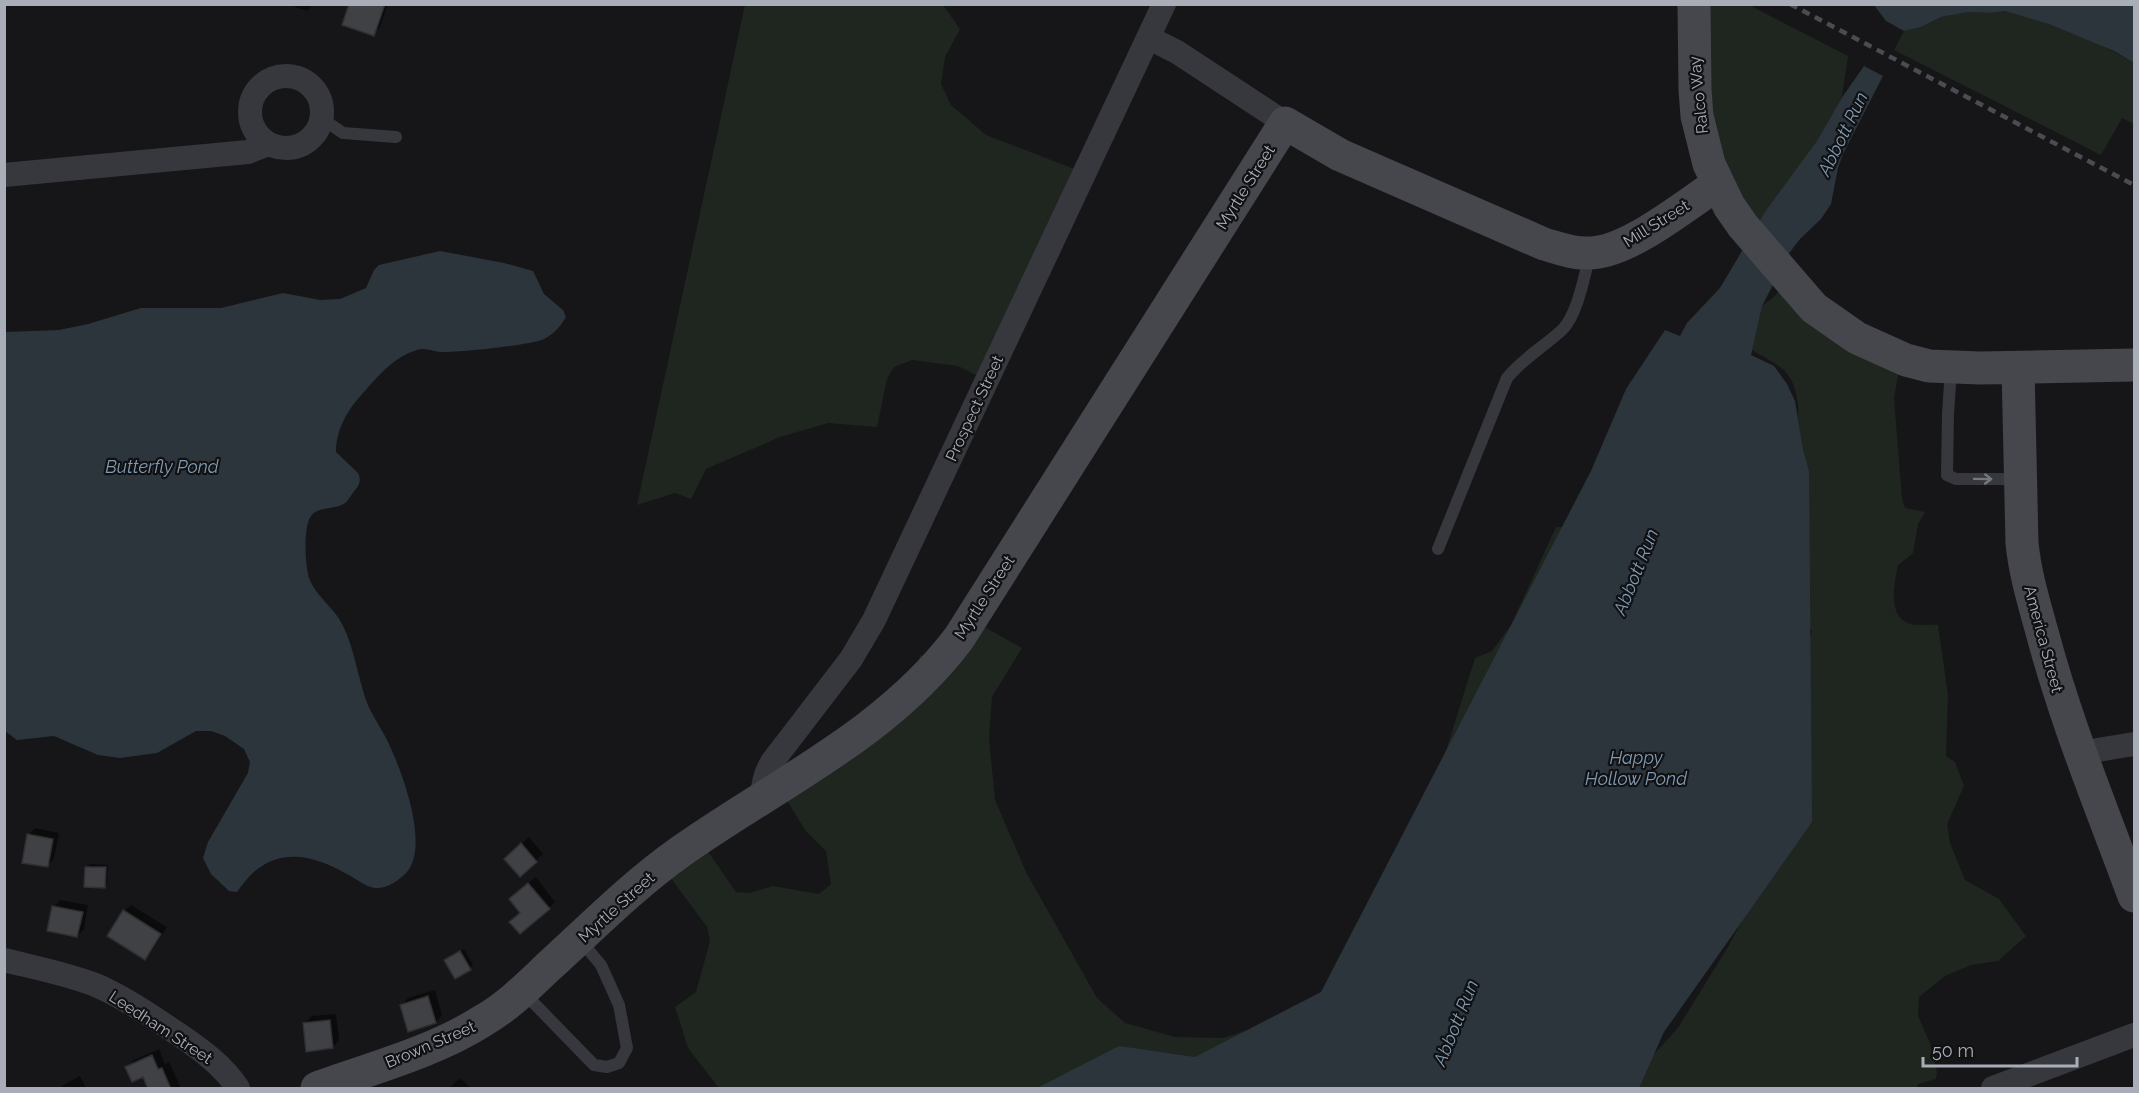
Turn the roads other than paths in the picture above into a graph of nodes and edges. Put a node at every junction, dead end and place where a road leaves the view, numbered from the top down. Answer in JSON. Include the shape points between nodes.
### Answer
{"nodes":[{"id":1,"x":1164,"y":4,"type":"edge"},
{"id":2,"x":1694,"y":4,"type":"edge"},
{"id":3,"x":1149,"y":38,"type":"junction"},
{"id":4,"x":321,"y":118,"type":"junction"},
{"id":5,"x":1285,"y":123,"type":"junction"},
{"id":6,"x":396,"y":137,"type":"dead end"},
{"id":7,"x":268,"y":144,"type":"junction"},
{"id":8,"x":4,"y":175,"type":"edge"},
{"id":9,"x":1718,"y":184,"type":"junction"},
{"id":10,"x":1590,"y":254,"type":"junction"},
{"id":11,"x":2134,"y":365,"type":"edge"},
{"id":12,"x":1951,"y":368,"type":"junction"},
{"id":13,"x":2018,"y":368,"type":"junction"},
{"id":14,"x":2020,"y":479,"type":"junction"},
{"id":15,"x":1438,"y":549,"type":"dead end"},
{"id":16,"x":2134,"y":744,"type":"edge"},
{"id":17,"x":2079,"y":753,"type":"junction"},
{"id":18,"x":763,"y":797,"type":"junction"},
{"id":19,"x":2134,"y":896,"type":"edge"},
{"id":20,"x":570,"y":948,"type":"junction"},
{"id":21,"x":4,"y":960,"type":"edge"},
{"id":22,"x":523,"y":991,"type":"junction"},
{"id":23,"x":2134,"y":1035,"type":"edge"},
{"id":24,"x":238,"y":1089,"type":"edge"},
{"id":25,"x":316,"y":1089,"type":"edge"},
{"id":26,"x":1993,"y":1089,"type":"edge"}],
"edges":[{"from":1,"to":3,"type":"street","name":"Prospect Street"},
{"from":2,"to":9,"type":"street","name":"Ralco Way","via":[[1697,116]]},
{"from":3,"to":5,"type":"street","name":"Mill Street"},
{"from":3,"to":18,"type":"street","name":"Prospect Street","via":[[874,620],[851,659],[772,762],[766,773]]},
{"from":4,"to":6,"type":"lane","via":[[343,133]]},
{"from":4,"to":7,"type":"street","via":[[314,135],[304,143],[287,147]]},
{"from":4,"to":7,"type":"street","via":[[321,101],[307,82],[297,77],[274,77],[256,91],[250,112],[252,125]]},
{"from":5,"to":10,"type":"street","name":"Mill Street","via":[[1340,155],[1544,244]]},
{"from":5,"to":18,"type":"street","name":"Myrtle Street","via":[[942,661],[874,724]]},
{"from":7,"to":8,"type":"street","via":[[248,152]]},
{"from":9,"to":10,"type":"street","name":"Mill Street","via":[[1636,238]]},
{"from":9,"to":12,"type":"street","via":[[1743,226],[1814,308],[1877,348],[1929,366]]},
{"from":10,"to":15,"type":"lane","via":[[1577,302],[1565,327],[1507,378]]},
{"from":11,"to":13,"type":"street"},
{"from":12,"to":13,"type":"street"},
{"from":12,"to":14,"type":"lane","one_way":true,"via":[[1947,475],[1956,479]]},
{"from":13,"to":14,"type":"street","name":"America Street"},
{"from":14,"to":17,"type":"street","name":"America Street","via":[[2024,566]]},
{"from":16,"to":17,"type":"street"},
{"from":17,"to":19,"type":"street","name":"America Street"},
{"from":18,"to":20,"type":"street","name":"Myrtle Street","via":[[652,873]]},
{"from":20,"to":22,"type":"street","name":"Brown Street"},
{"from":20,"to":22,"type":"lane","via":[[601,964],[619,1005],[627,1048],[619,1063],[607,1067],[594,1065]]},
{"from":21,"to":24,"type":"street","name":"Leedham Street","via":[[78,979],[118,996],[203,1051]]},
{"from":22,"to":25,"type":"street","name":"Brown Street","via":[[461,1034]]},
{"from":23,"to":26,"type":"street"}]}
